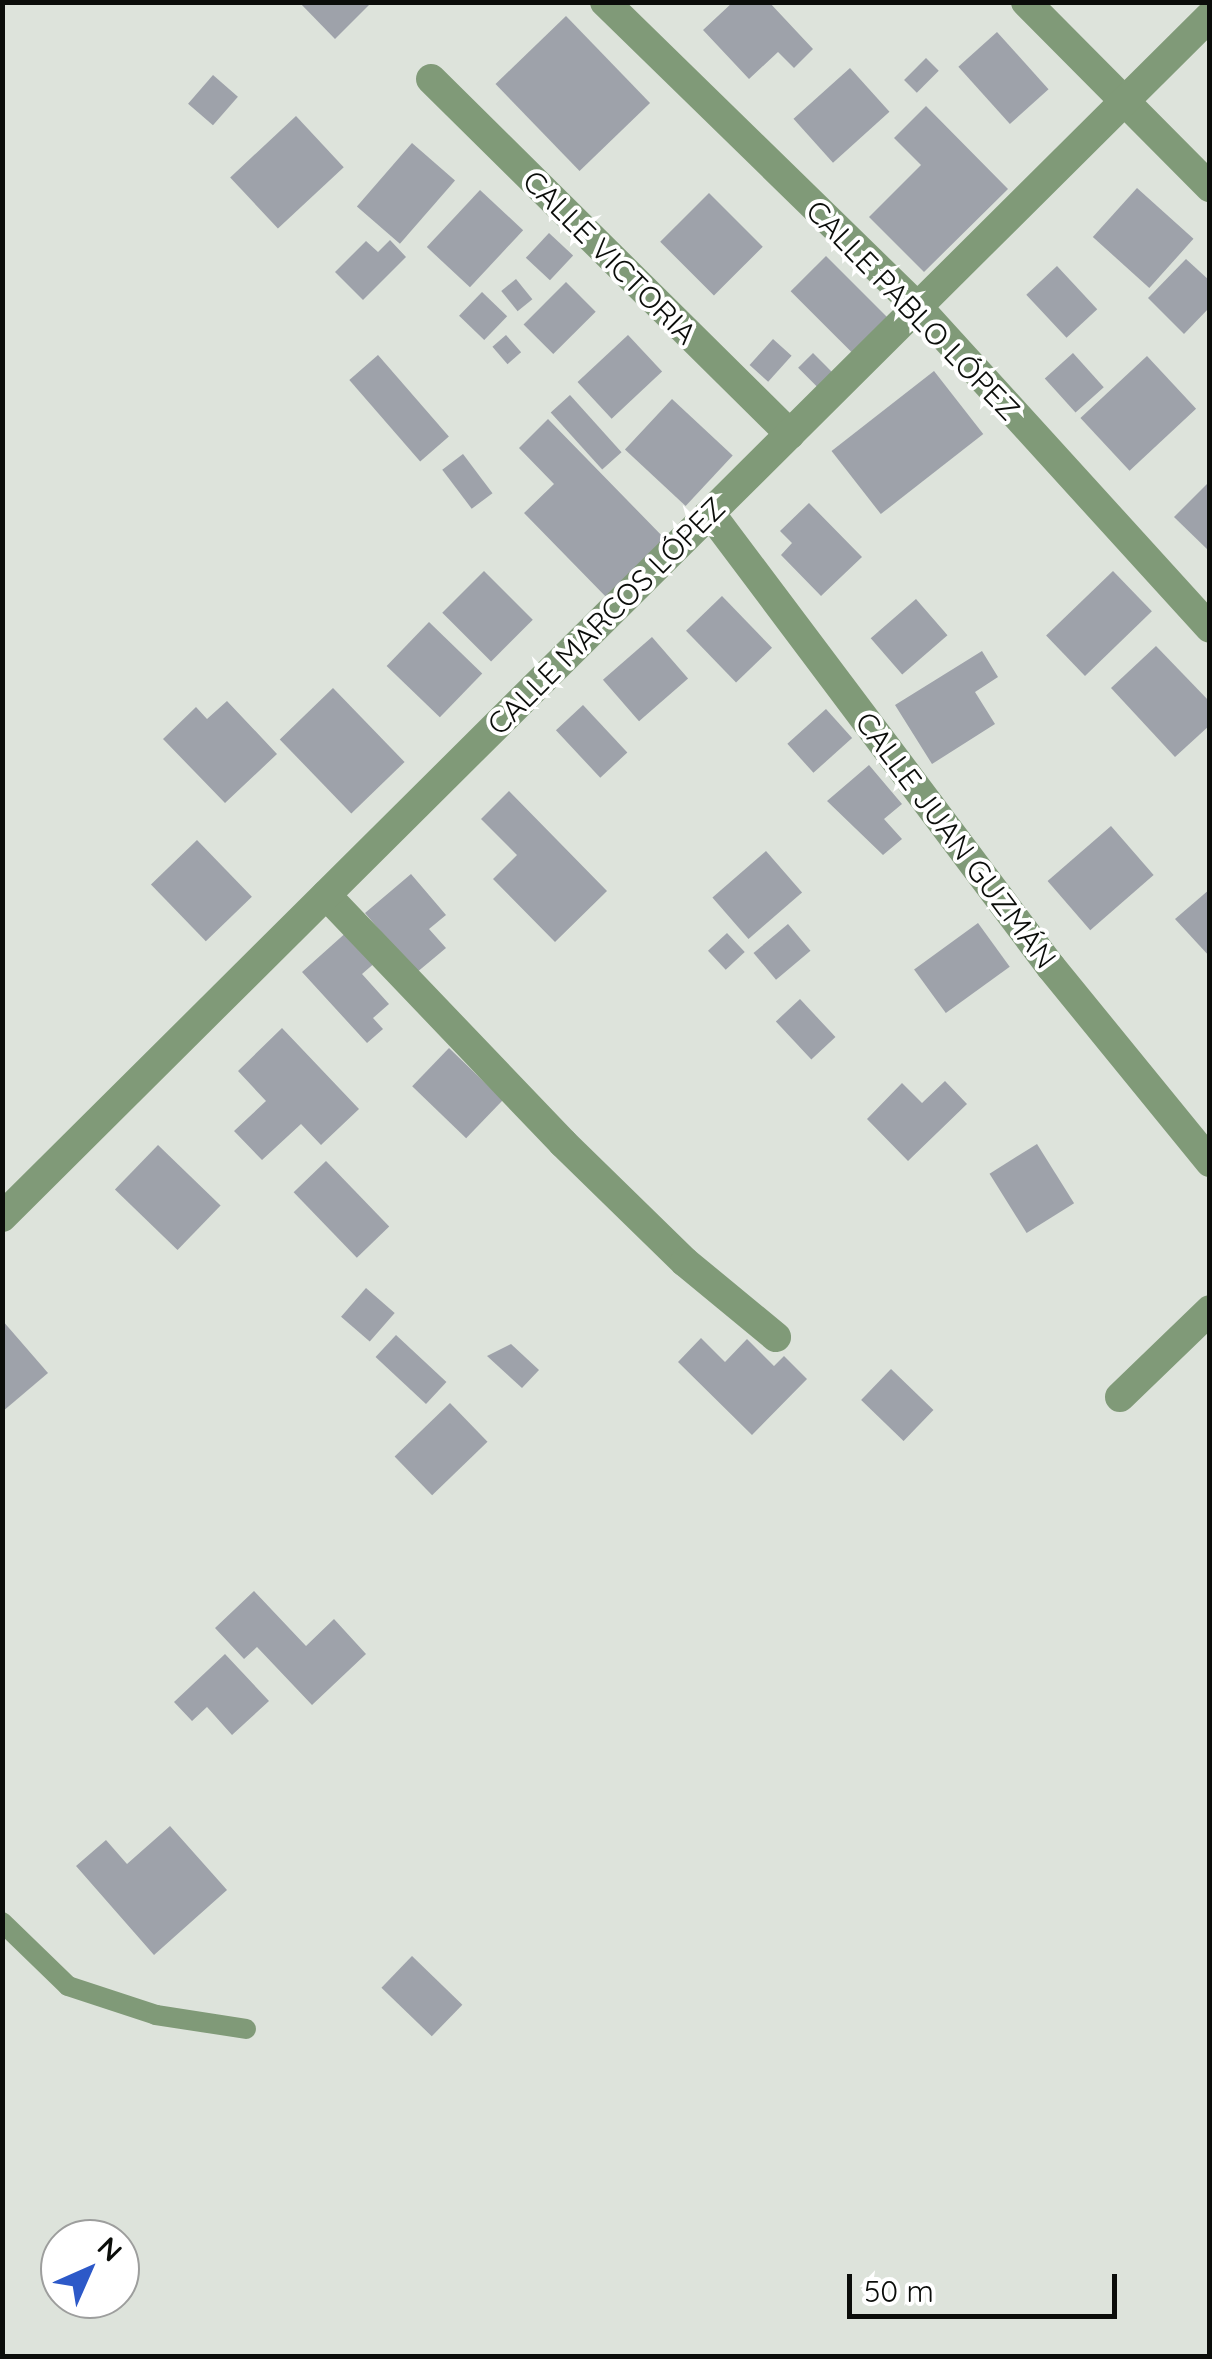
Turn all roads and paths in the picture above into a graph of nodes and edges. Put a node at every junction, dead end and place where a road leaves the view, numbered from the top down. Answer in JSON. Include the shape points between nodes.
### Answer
{"nodes":[{"id":1,"x":606,"y":2,"type":"edge"},
{"id":2,"x":1026,"y":2,"type":"edge"},
{"id":3,"x":1210,"y":16,"type":"edge"},
{"id":4,"x":431,"y":80,"type":"dead end"},
{"id":5,"x":1124,"y":101,"type":"junction"},
{"id":6,"x":1210,"y":187,"type":"edge"},
{"id":7,"x":917,"y":306,"type":"junction"},
{"id":8,"x":790,"y":434,"type":"junction"},
{"id":9,"x":710,"y":513,"type":"junction"},
{"id":10,"x":1210,"y":628,"type":"edge"},
{"id":11,"x":326,"y":895,"type":"junction"},
{"id":12,"x":1210,"y":1162,"type":"edge"},
{"id":13,"x":2,"y":1217,"type":"edge"},
{"id":14,"x":1210,"y":1310,"type":"edge"},
{"id":15,"x":776,"y":1337,"type":"dead end"},
{"id":16,"x":1120,"y":1398,"type":"dead end"},
{"id":17,"x":2,"y":1922,"type":"edge"},
{"id":18,"x":246,"y":2029,"type":"dead end"}],
"edges":[{"from":1,"to":7,"type":"street","name":"CALLE PABLO LÓPEZ"},
{"from":2,"to":5,"type":"street"},
{"from":3,"to":5,"type":"street","name":"CALLE MARCOS LÓPEZ"},
{"from":4,"to":8,"type":"street","name":"CALLE VICTORIA"},
{"from":5,"to":6,"type":"street"},
{"from":5,"to":7,"type":"street","name":"CALLE MARCOS LÓPEZ"},
{"from":7,"to":8,"type":"street","name":"CALLE MARCOS LÓPEZ"},
{"from":7,"to":10,"type":"street","name":"CALLE PABLO LÓPEZ"},
{"from":8,"to":9,"type":"street","name":"CALLE MARCOS LÓPEZ"},
{"from":9,"to":11,"type":"street","name":"CALLE MARCOS LÓPEZ"},
{"from":9,"to":12,"type":"street","name":"CALLE JUAN GUZMÁN","via":[[1052,967]]},
{"from":11,"to":13,"type":"street","name":"CALLE MARCOS LÓPEZ"},
{"from":11,"to":15,"type":"street","via":[[563,1143],[685,1262]]},
{"from":14,"to":16,"type":"street"},
{"from":17,"to":18,"type":"lane","via":[[68,1986],[156,2015]]}]}
